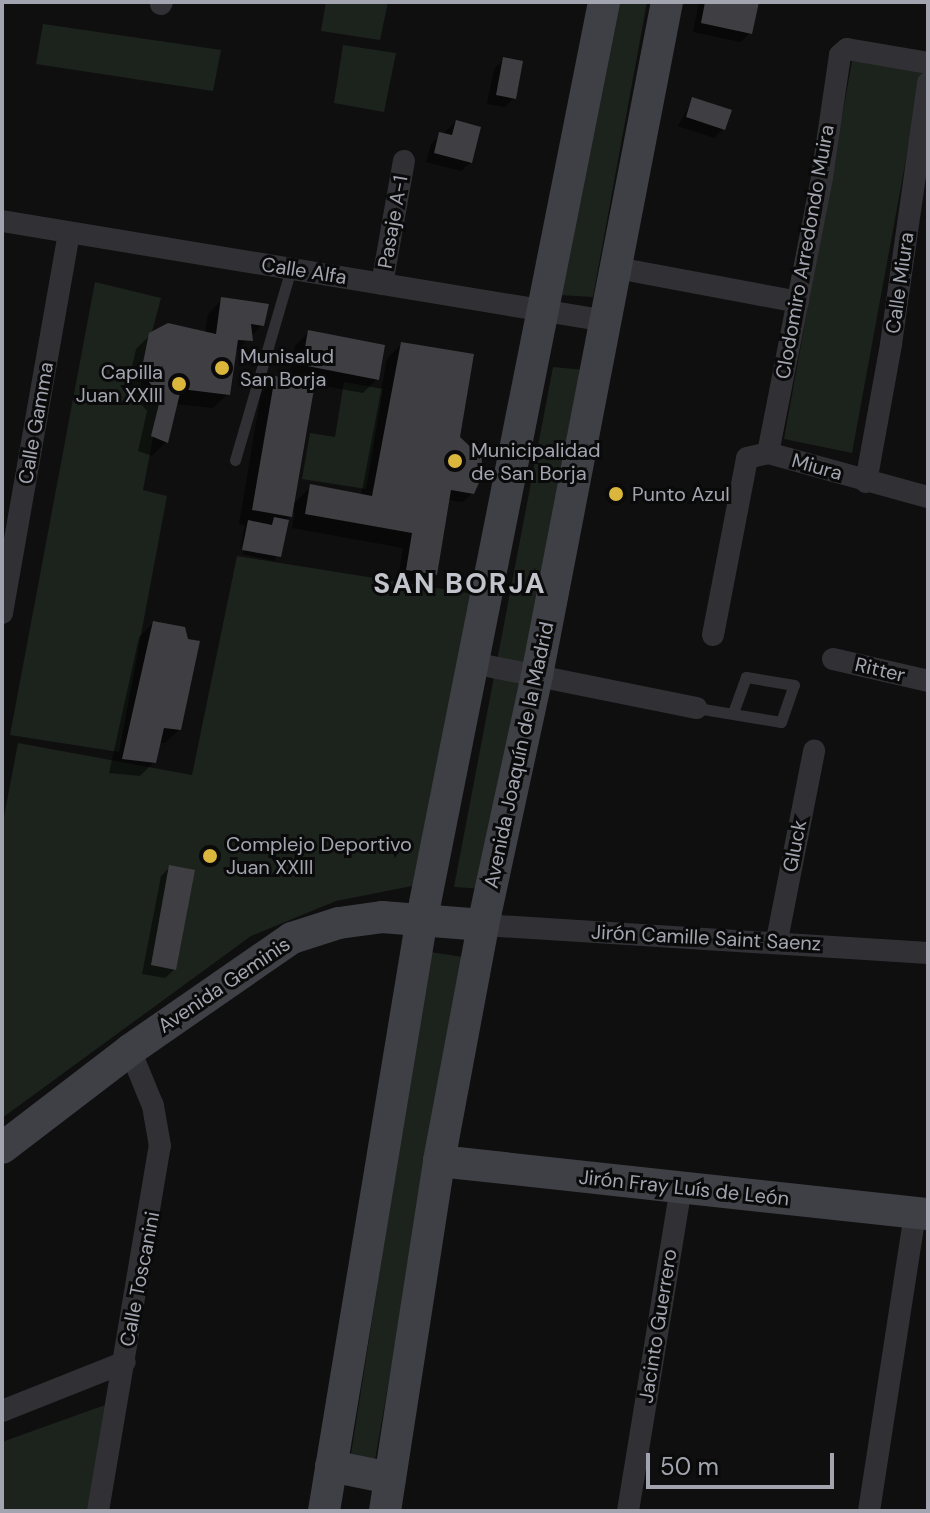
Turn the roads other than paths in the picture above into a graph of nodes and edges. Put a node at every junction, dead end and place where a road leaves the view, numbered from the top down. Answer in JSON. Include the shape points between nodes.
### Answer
{"nodes":[{"id":1,"x":604,"y":2,"type":"edge"},
{"id":2,"x":667,"y":2,"type":"edge"},
{"id":3,"x":928,"y":63,"type":"edge"},
{"id":4,"x":928,"y":83,"type":"edge"},
{"id":5,"x":404,"y":161,"type":"dead end"},
{"id":6,"x":2,"y":221,"type":"edge"},
{"id":7,"x":69,"y":233,"type":"junction"},
{"id":8,"x":617,"y":268,"type":"junction"},
{"id":9,"x":291,"y":269,"type":"junction"},
{"id":10,"x":382,"y":284,"type":"junction"},
{"id":11,"x":798,"y":302,"type":"junction"},
{"id":12,"x":545,"y":310,"type":"junction"},
{"id":13,"x":606,"y":321,"type":"junction"},
{"id":14,"x":768,"y":453,"type":"junction"},
{"id":15,"x":235,"y":460,"type":"dead end"},
{"id":16,"x":866,"y":482,"type":"junction"},
{"id":17,"x":928,"y":497,"type":"edge"},
{"id":18,"x":3,"y":605,"type":"edge"},
{"id":19,"x":713,"y":635,"type":"dead end"},
{"id":20,"x":833,"y":659,"type":"dead end"},
{"id":21,"x":473,"y":663,"type":"junction"},
{"id":22,"x":537,"y":675,"type":"junction"},
{"id":23,"x":928,"y":681,"type":"edge"},
{"id":24,"x":697,"y":708,"type":"joint"},
{"id":25,"x":733,"y":713,"type":"junction"},
{"id":26,"x":814,"y":751,"type":"dead end"},
{"id":27,"x":422,"y":918,"type":"junction"},
{"id":28,"x":483,"y":925,"type":"junction"},
{"id":29,"x":777,"y":940,"type":"junction"},
{"id":30,"x":928,"y":953,"type":"edge"},
{"id":31,"x":130,"y":1050,"type":"junction"},
{"id":32,"x":2,"y":1148,"type":"edge"},
{"id":33,"x":439,"y":1161,"type":"junction"},
{"id":34,"x":681,"y":1188,"type":"junction"},
{"id":35,"x":921,"y":1213,"type":"edge"},
{"id":36,"x":125,"y":1362,"type":"junction"},
{"id":37,"x":2,"y":1411,"type":"edge"},
{"id":38,"x":331,"y":1466,"type":"junction"},
{"id":39,"x":390,"y":1478,"type":"junction"},
{"id":40,"x":98,"y":1511,"type":"edge"},
{"id":41,"x":324,"y":1511,"type":"edge"},
{"id":42,"x":385,"y":1511,"type":"edge"},
{"id":43,"x":628,"y":1511,"type":"edge"},
{"id":44,"x":869,"y":1511,"type":"edge"}],
"edges":[{"from":1,"to":12,"type":"street"},
{"from":2,"to":8,"type":"street","name":"Avenida Joaquín de la Madrid"},
{"from":3,"to":11,"type":"street","name":"Clodomiro Arredondo Muira","via":[[841,52]]},
{"from":4,"to":16,"type":"street","name":"Calle Miura"},
{"from":5,"to":10,"type":"street","name":"Pasaje A-1"},
{"from":6,"to":7,"type":"street","name":"Calle Alfa"},
{"from":7,"to":9,"type":"street","name":"Calle Alfa"},
{"from":7,"to":18,"type":"street","name":"Calle Gamma"},
{"from":8,"to":11,"type":"street"},
{"from":8,"to":13,"type":"street","name":"Avenida Joaquín de la Madrid"},
{"from":9,"to":10,"type":"street","name":"Calle Alfa"},
{"from":9,"to":15,"type":"lane"},
{"from":10,"to":12,"type":"street","name":"Calle Alfa"},
{"from":11,"to":14,"type":"street","name":"Clodomiro Arredondo Muira"},
{"from":12,"to":13,"type":"street","name":"Calle Alfa"},
{"from":12,"to":21,"type":"street"},
{"from":13,"to":22,"type":"street","name":"Avenida Joaquín de la Madrid"},
{"from":14,"to":16,"type":"street","name":"Miura"},
{"from":14,"to":19,"type":"street","via":[[747,458]]},
{"from":16,"to":17,"type":"street","name":"Miura"},
{"from":20,"to":23,"type":"street","name":"Ritter"},
{"from":21,"to":22,"type":"street"},
{"from":21,"to":27,"type":"street"},
{"from":22,"to":24,"type":"street"},
{"from":22,"to":28,"type":"street","name":"Avenida Joaquín de la Madrid"},
{"from":24,"to":25,"type":"lane"},
{"from":25,"to":25,"type":"lane","via":[[784,721],[794,685],[746,677]]},
{"from":26,"to":29,"type":"street","name":"Gluck"},
{"from":27,"to":28,"type":"street","name":"Avenida Geminis"},
{"from":27,"to":31,"type":"street","name":"Avenida Geminis","via":[[339,923],[292,938]]},
{"from":27,"to":38,"type":"street"},
{"from":28,"to":29,"type":"street","name":"Jirón Camille Saint Saenz"},
{"from":28,"to":33,"type":"street","name":"Avenida Joaquín de la Madrid"},
{"from":29,"to":30,"type":"street","name":"Jirón Camille Saint Saenz"},
{"from":31,"to":32,"type":"street","name":"Avenida Geminis"},
{"from":31,"to":36,"type":"street","name":"Calle Toscanini","via":[[153,1106],[160,1146]]},
{"from":33,"to":34,"type":"street","name":"Jirón Fray Luís de León"},
{"from":33,"to":39,"type":"street","name":"Avenida Joaquín de la Madrid"},
{"from":34,"to":35,"type":"street","name":"Jirón Fray Luís de León"},
{"from":34,"to":43,"type":"street","name":"Jacinto Guerrero"},
{"from":35,"to":44,"type":"street"},
{"from":36,"to":37,"type":"street"},
{"from":36,"to":40,"type":"street","name":"Calle Toscanini"},
{"from":38,"to":39,"type":"street"},
{"from":38,"to":41,"type":"street"},
{"from":39,"to":42,"type":"street","name":"Avenida Joaquín de la Madrid"}]}
